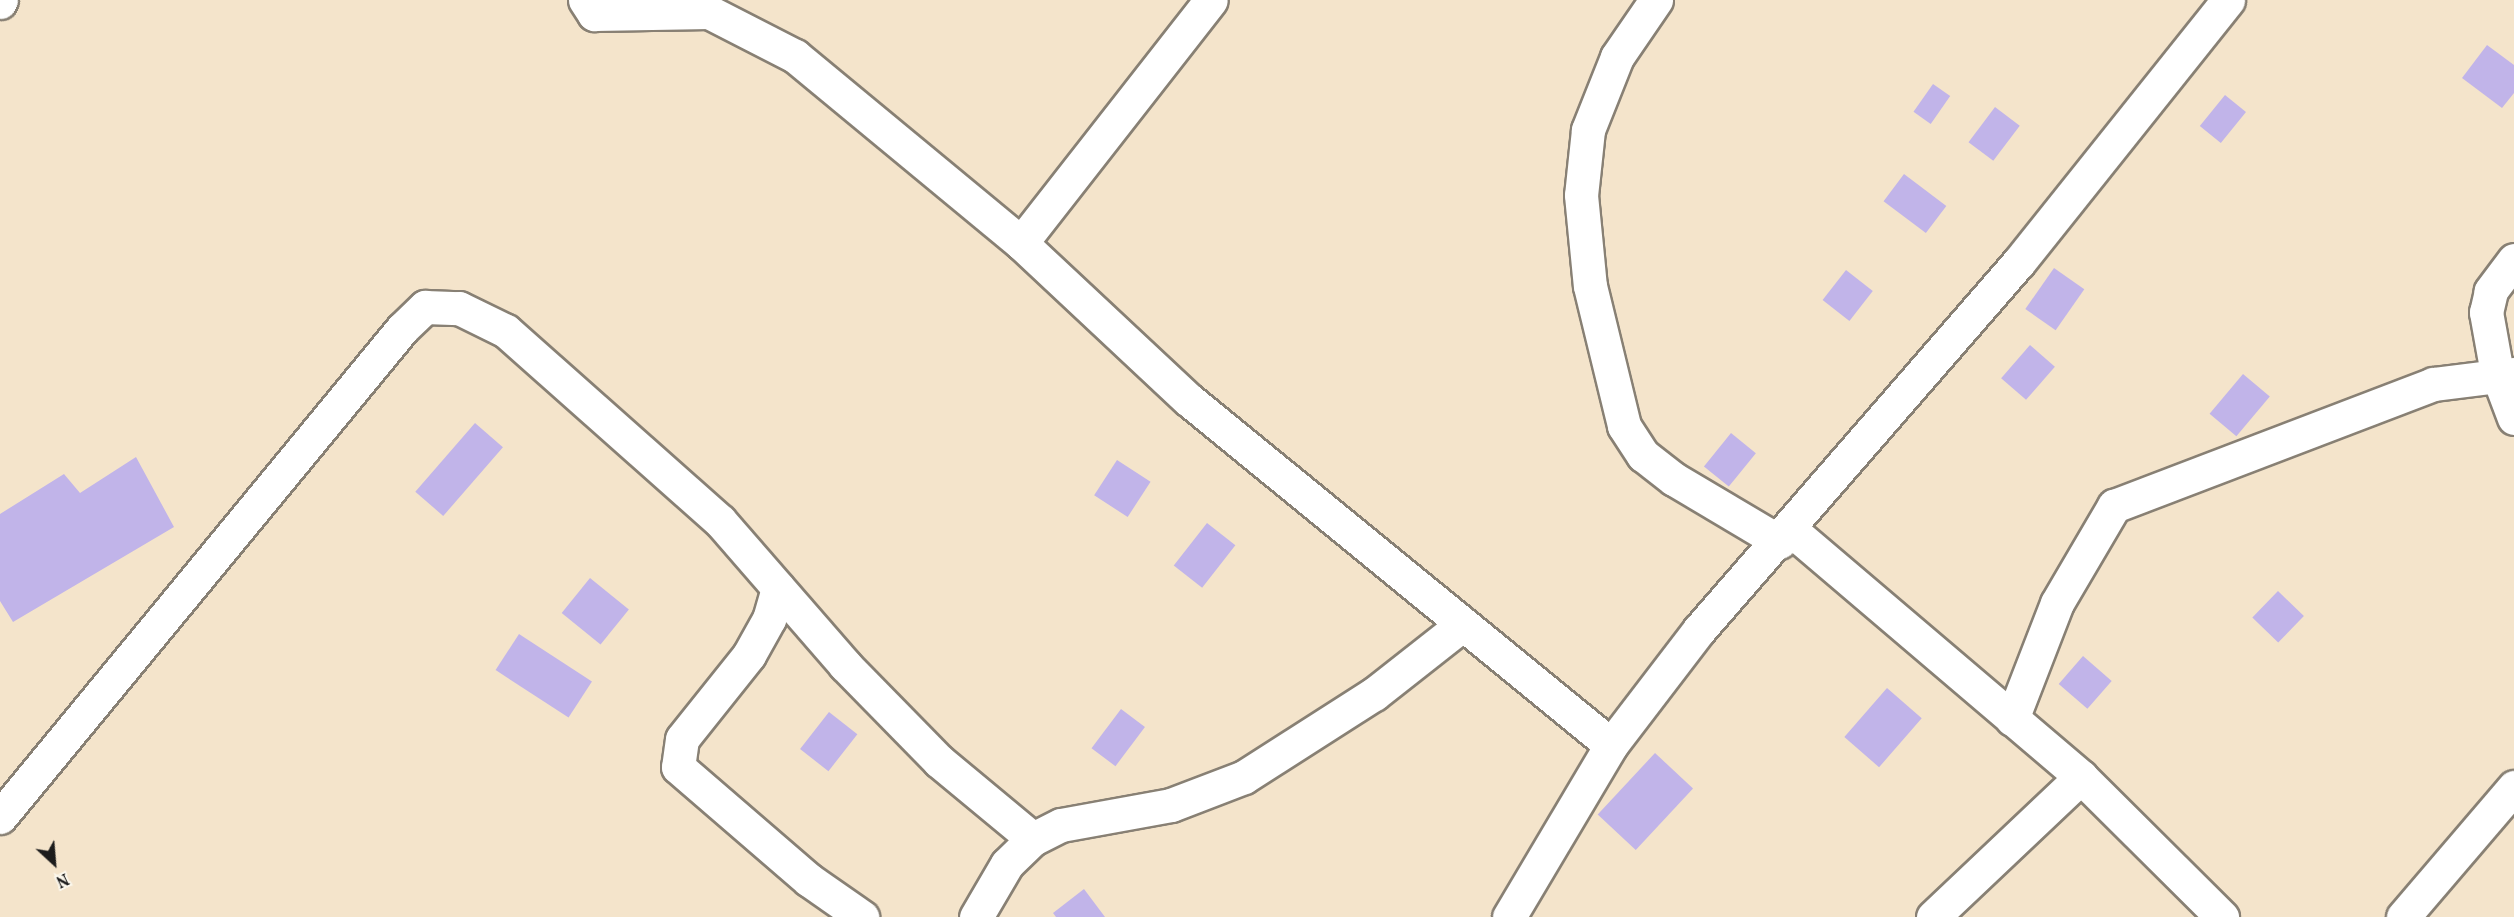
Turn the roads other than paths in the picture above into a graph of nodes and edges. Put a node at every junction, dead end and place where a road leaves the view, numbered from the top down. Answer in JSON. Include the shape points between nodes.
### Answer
{"nodes":[{"id":1,"x":585,"y":0,"type":"edge"},
{"id":2,"x":1211,"y":0,"type":"edge"},
{"id":3,"x":1656,"y":0,"type":"edge"},
{"id":4,"x":2228,"y":0,"type":"edge"},
{"id":5,"x":1021,"y":243,"type":"junction"},
{"id":6,"x":2514,"y":260,"type":"edge"},
{"id":7,"x":2506,"y":374,"type":"edge"},
{"id":8,"x":2514,"y":418,"type":"edge"},
{"id":9,"x":1785,"y":536,"type":"junction"},
{"id":10,"x":778,"y":588,"type":"junction"},
{"id":11,"x":1463,"y":624,"type":"junction"},
{"id":12,"x":2012,"y":719,"type":"junction"},
{"id":13,"x":1611,"y":745,"type":"junction"},
{"id":14,"x":2081,"y":777,"type":"junction"},
{"id":15,"x":2514,"y":788,"type":"edge"},
{"id":16,"x":0,"y":817,"type":"edge"},
{"id":17,"x":1033,"y":839,"type":"junction"},
{"id":18,"x":862,"y":917,"type":"edge"},
{"id":19,"x":976,"y":917,"type":"edge"},
{"id":20,"x":1509,"y":917,"type":"edge"},
{"id":21,"x":1933,"y":917,"type":"edge"},
{"id":22,"x":2222,"y":917,"type":"edge"},
{"id":23,"x":2403,"y":917,"type":"edge"}],
"edges":[{"from":1,"to":5,"type":"street","via":[[594,14],[709,12],[795,56]]},
{"from":2,"to":5,"type":"street"},
{"from":3,"to":9,"type":"street","via":[[1617,57],[1588,129],[1581,195],[1590,286],[1624,426],[1643,455],[1674,479]]},
{"from":4,"to":9,"type":"street","via":[[2019,262]]},
{"from":5,"to":11,"type":"street","via":[[1189,400]]},
{"from":6,"to":7,"type":"street","via":[[2492,291],[2486,312]]},
{"from":7,"to":8,"type":"street"},
{"from":7,"to":12,"type":"street","via":[[2433,384],[2114,506],[2057,603]]},
{"from":9,"to":12,"type":"street"},
{"from":9,"to":13,"type":"street","via":[[1699,630]]},
{"from":10,"to":16,"type":"street","via":[[720,521],[506,331],[459,308],[425,307],[264,491]]},
{"from":10,"to":17,"type":"street","via":[[939,761]]},
{"from":10,"to":18,"type":"street","via":[[769,619],[748,654],[682,739],[678,767],[809,880]]},
{"from":11,"to":13,"type":"street"},
{"from":11,"to":17,"type":"street","via":[[1374,694],[1244,777],[1171,805],[1061,825]]},
{"from":12,"to":14,"type":"street"},
{"from":13,"to":20,"type":"street"},
{"from":14,"to":21,"type":"street"},
{"from":14,"to":22,"type":"street"},
{"from":15,"to":23,"type":"street"},
{"from":17,"to":19,"type":"street","via":[[1007,864]]}]}
